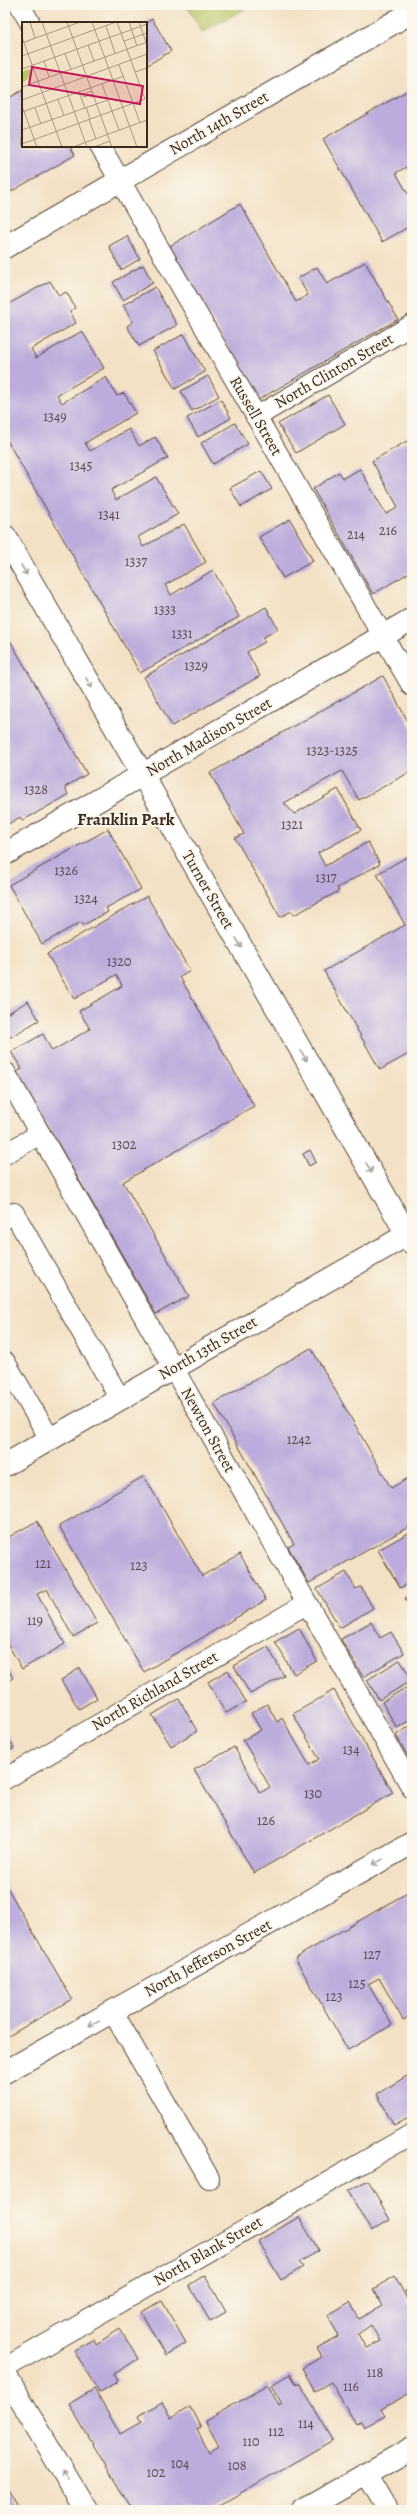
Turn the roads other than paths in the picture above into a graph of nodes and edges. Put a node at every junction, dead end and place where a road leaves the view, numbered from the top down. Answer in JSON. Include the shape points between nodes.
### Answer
{"nodes":[{"id":1,"x":20,"y":5,"type":"edge"},
{"id":2,"x":412,"y":12,"type":"edge"},
{"id":3,"x":29,"y":22,"type":"edge"},
{"id":4,"x":101,"y":147,"type":"edge"},
{"id":5,"x":120,"y":180,"type":"junction"},
{"id":6,"x":5,"y":247,"type":"edge"},
{"id":7,"x":412,"y":325,"type":"edge"},
{"id":8,"x":256,"y":417,"type":"junction"},
{"id":9,"x":5,"y":536,"type":"edge"},
{"id":10,"x":412,"y":619,"type":"edge"},
{"id":11,"x":383,"y":636,"type":"junction"},
{"id":12,"x":412,"y":686,"type":"edge"},
{"id":13,"x":143,"y":776,"type":"junction"},
{"id":14,"x":5,"y":854,"type":"edge"},
{"id":15,"x":5,"y":1072,"type":"edge"},
{"id":16,"x":40,"y":1134,"type":"junction"},
{"id":17,"x":5,"y":1154,"type":"edge"},
{"id":18,"x":5,"y":1218,"type":"edge"},
{"id":19,"x":410,"y":1237,"type":"edge"},
{"id":20,"x":5,"y":1362,"type":"edge"},
{"id":21,"x":173,"y":1369,"type":"junction"},
{"id":22,"x":120,"y":1399,"type":"junction"},
{"id":23,"x":50,"y":1439,"type":"junction"},
{"id":24,"x":5,"y":1465,"type":"edge"},
{"id":25,"x":306,"y":1604,"type":"junction"},
{"id":26,"x":5,"y":1779,"type":"edge"},
{"id":27,"x":412,"y":1788,"type":"edge"},
{"id":28,"x":412,"y":1843,"type":"edge"},
{"id":29,"x":113,"y":2012,"type":"junction"},
{"id":30,"x":5,"y":2072,"type":"edge"},
{"id":31,"x":412,"y":2134,"type":"edge"},
{"id":32,"x":209,"y":2178,"type":"dead end"},
{"id":33,"x":5,"y":2368,"type":"edge"},
{"id":34,"x":5,"y":2374,"type":"edge"},
{"id":35,"x":412,"y":2448,"type":"edge"},
{"id":36,"x":366,"y":2474,"type":"junction"},
{"id":37,"x":86,"y":2510,"type":"edge"},
{"id":38,"x":303,"y":2510,"type":"edge"},
{"id":39,"x":387,"y":2510,"type":"edge"}],
"edges":[{"from":1,"to":3,"type":"lane"},
{"from":2,"to":5,"type":"street","name":"North 14th Street"},
{"from":4,"to":5,"type":"lane","name":"Russell Street"},
{"from":5,"to":6,"type":"street","name":"North 14th Street"},
{"from":5,"to":8,"type":"lane","name":"Russell Street"},
{"from":7,"to":8,"type":"lane","name":"North Clinton Street"},
{"from":8,"to":11,"type":"lane","name":"Russell Street"},
{"from":9,"to":13,"type":"street","name":"Turner Street","one_way":true},
{"from":10,"to":11,"type":"street","name":"North Madison Street"},
{"from":11,"to":12,"type":"lane","name":"Russell Street"},
{"from":11,"to":13,"type":"street","name":"North Madison Street"},
{"from":13,"to":14,"type":"street","name":"North Madison Street"},
{"from":13,"to":19,"type":"street","name":"Turner Street","one_way":true},
{"from":15,"to":16,"type":"lane","name":"Newton Street"},
{"from":16,"to":17,"type":"lane"},
{"from":16,"to":21,"type":"lane","name":"Newton Street"},
{"from":18,"to":22,"type":"lane","via":[[14,1213]]},
{"from":19,"to":21,"type":"street","name":"North 13th Street"},
{"from":20,"to":23,"type":"lane"},
{"from":21,"to":22,"type":"street","name":"North 13th Street"},
{"from":21,"to":25,"type":"lane","name":"Newton Street"},
{"from":22,"to":23,"type":"street","name":"North 13th Street"},
{"from":23,"to":24,"type":"street","name":"North 13th Street"},
{"from":25,"to":26,"type":"lane","name":"North Richland Street"},
{"from":25,"to":27,"type":"lane","name":"Newton Street"},
{"from":28,"to":29,"type":"street","name":"North Jefferson Street","one_way":true},
{"from":29,"to":30,"type":"street","name":"North Jefferson Street","one_way":true},
{"from":29,"to":32,"type":"lane"},
{"from":31,"to":33,"type":"lane","name":"North Blank Street"},
{"from":37,"to":34,"type":"street","one_way":true},
{"from":35,"to":36,"type":"street"},
{"from":36,"to":38,"type":"street"},
{"from":36,"to":39,"type":"lane"}]}
